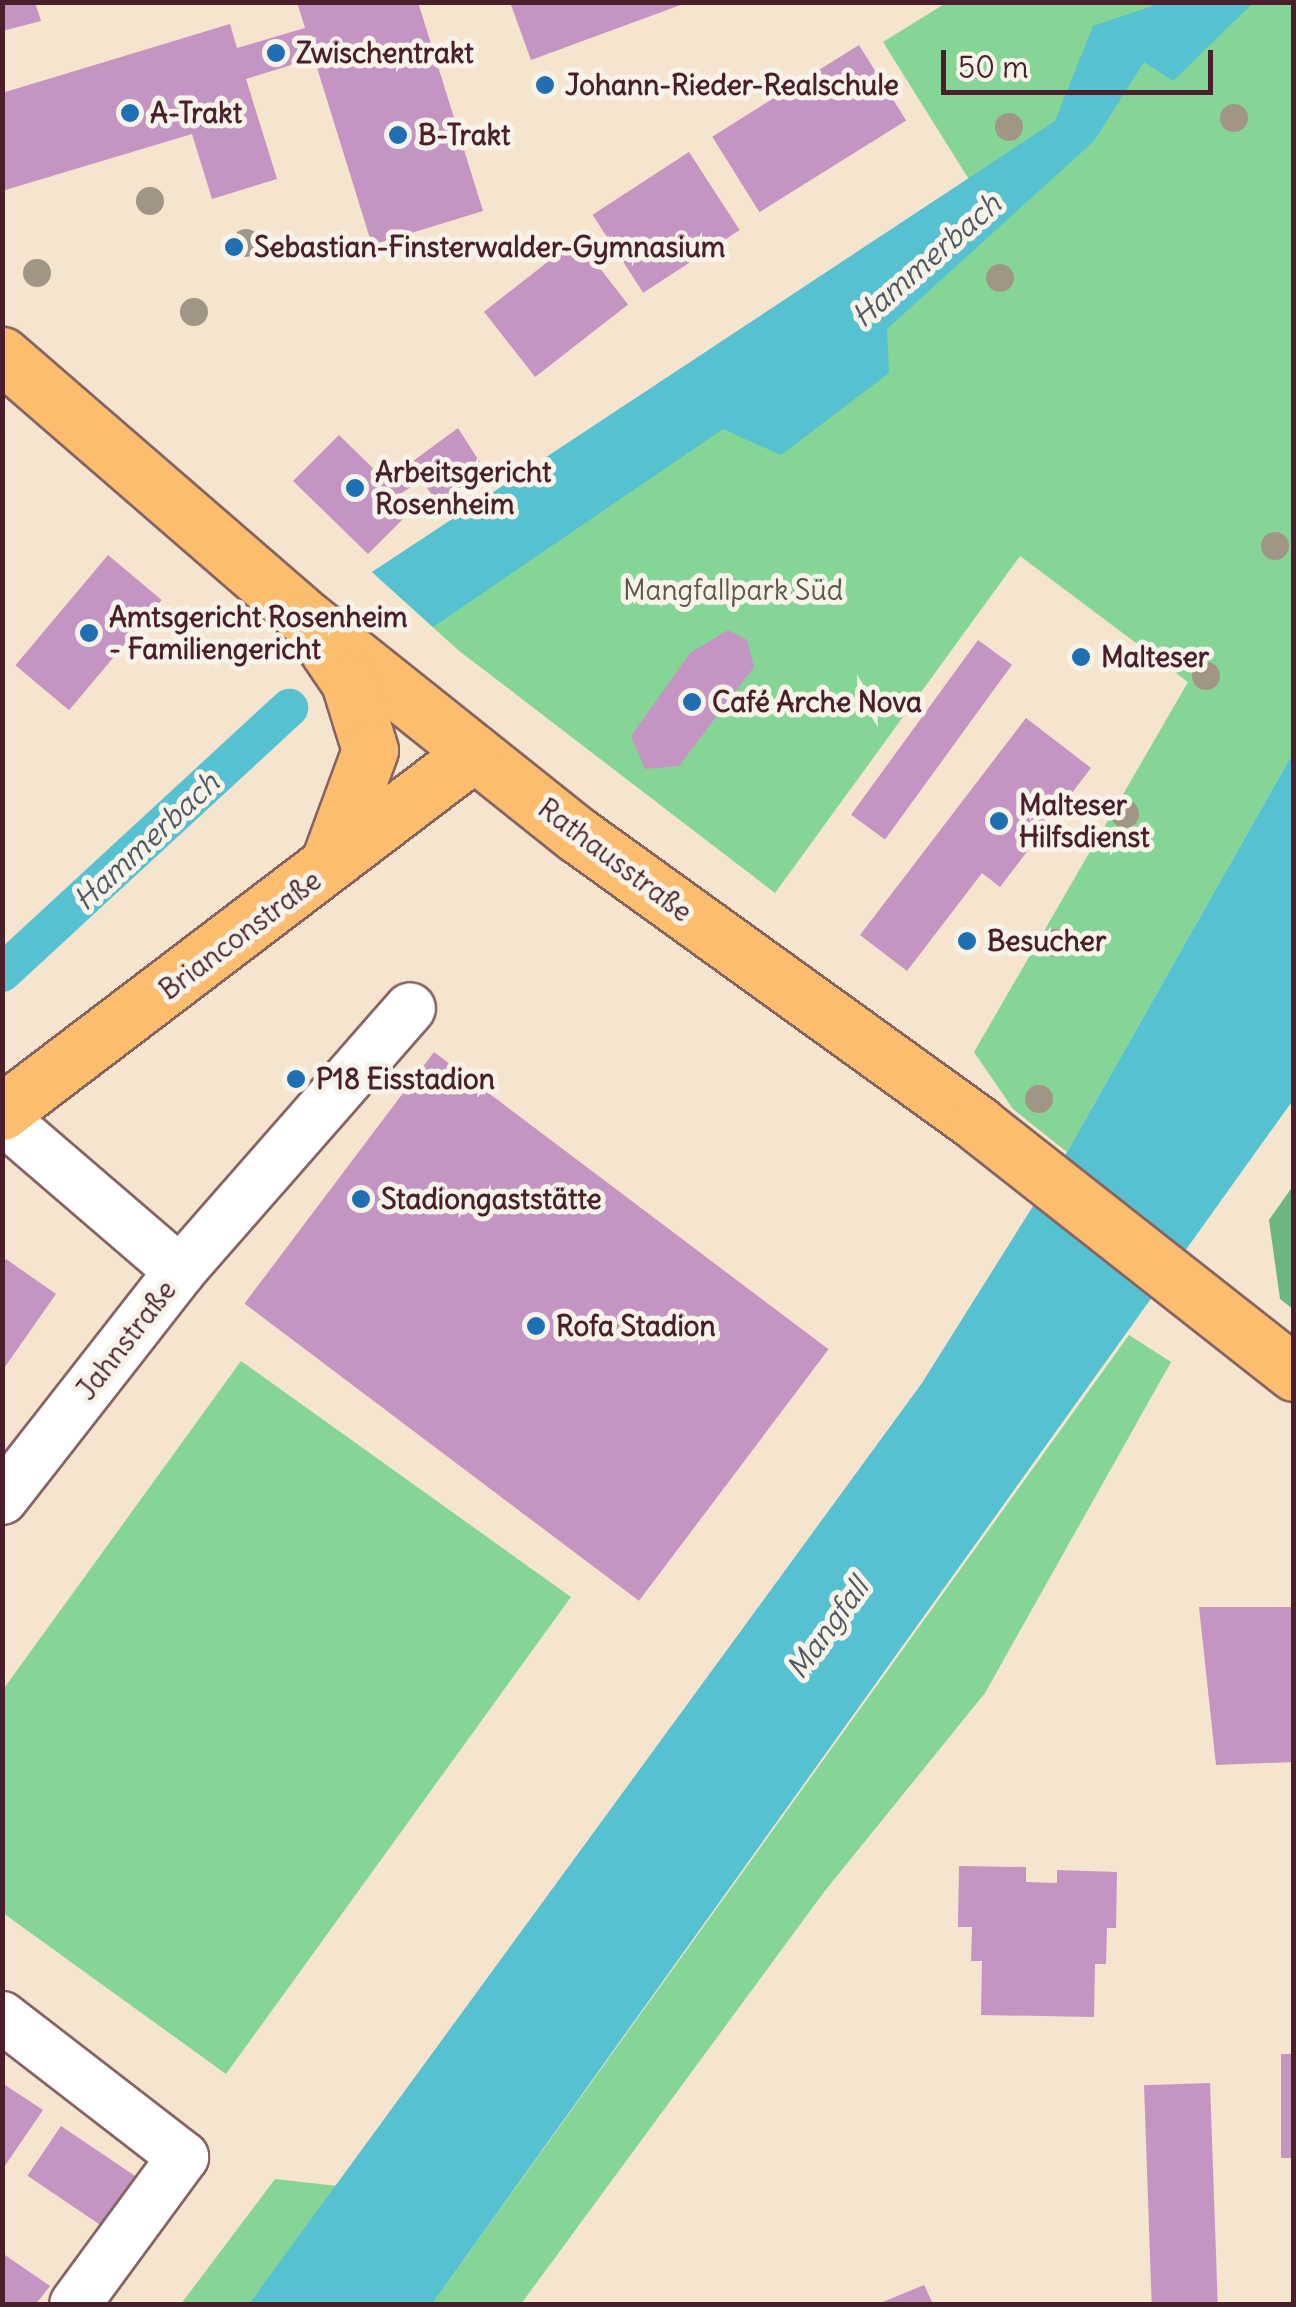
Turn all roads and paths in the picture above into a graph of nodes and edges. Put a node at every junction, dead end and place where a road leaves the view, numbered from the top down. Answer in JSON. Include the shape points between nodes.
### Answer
{"nodes":[{"id":1,"x":2,"y":355,"type":"edge"},
{"id":2,"x":308,"y":620,"type":"junction"},
{"id":3,"x":474,"y":752,"type":"junction"},
{"id":4,"x":324,"y":871,"type":"junction"},
{"id":5,"x":410,"y":1008,"type":"dead end"},
{"id":6,"x":2,"y":1115,"type":"edge"},
{"id":7,"x":180,"y":1271,"type":"junction"},
{"id":8,"x":1293,"y":1372,"type":"edge"},
{"id":9,"x":2,"y":1499,"type":"edge"},
{"id":10,"x":2,"y":2017,"type":"edge"},
{"id":11,"x":76,"y":2304,"type":"edge"}],
"edges":[{"from":1,"to":2,"type":"main road","name":"Rathausstraße"},
{"from":2,"to":3,"type":"main road","name":"Rathausstraße"},
{"from":2,"to":4,"type":"main road","via":[[349,682],[370,750]]},
{"from":3,"to":4,"type":"main road","name":"Brianconstraße"},
{"from":3,"to":8,"type":"main road","name":"Rathausstraße","via":[[1006,1147]]},
{"from":4,"to":6,"type":"main road","name":"Brianconstraße"},
{"from":5,"to":7,"type":"street"},
{"from":6,"to":7,"type":"street","name":"Jahnstraße"},
{"from":7,"to":9,"type":"street","name":"Jahnstraße"},
{"from":10,"to":11,"type":"street","via":[[184,2156]]}]}
